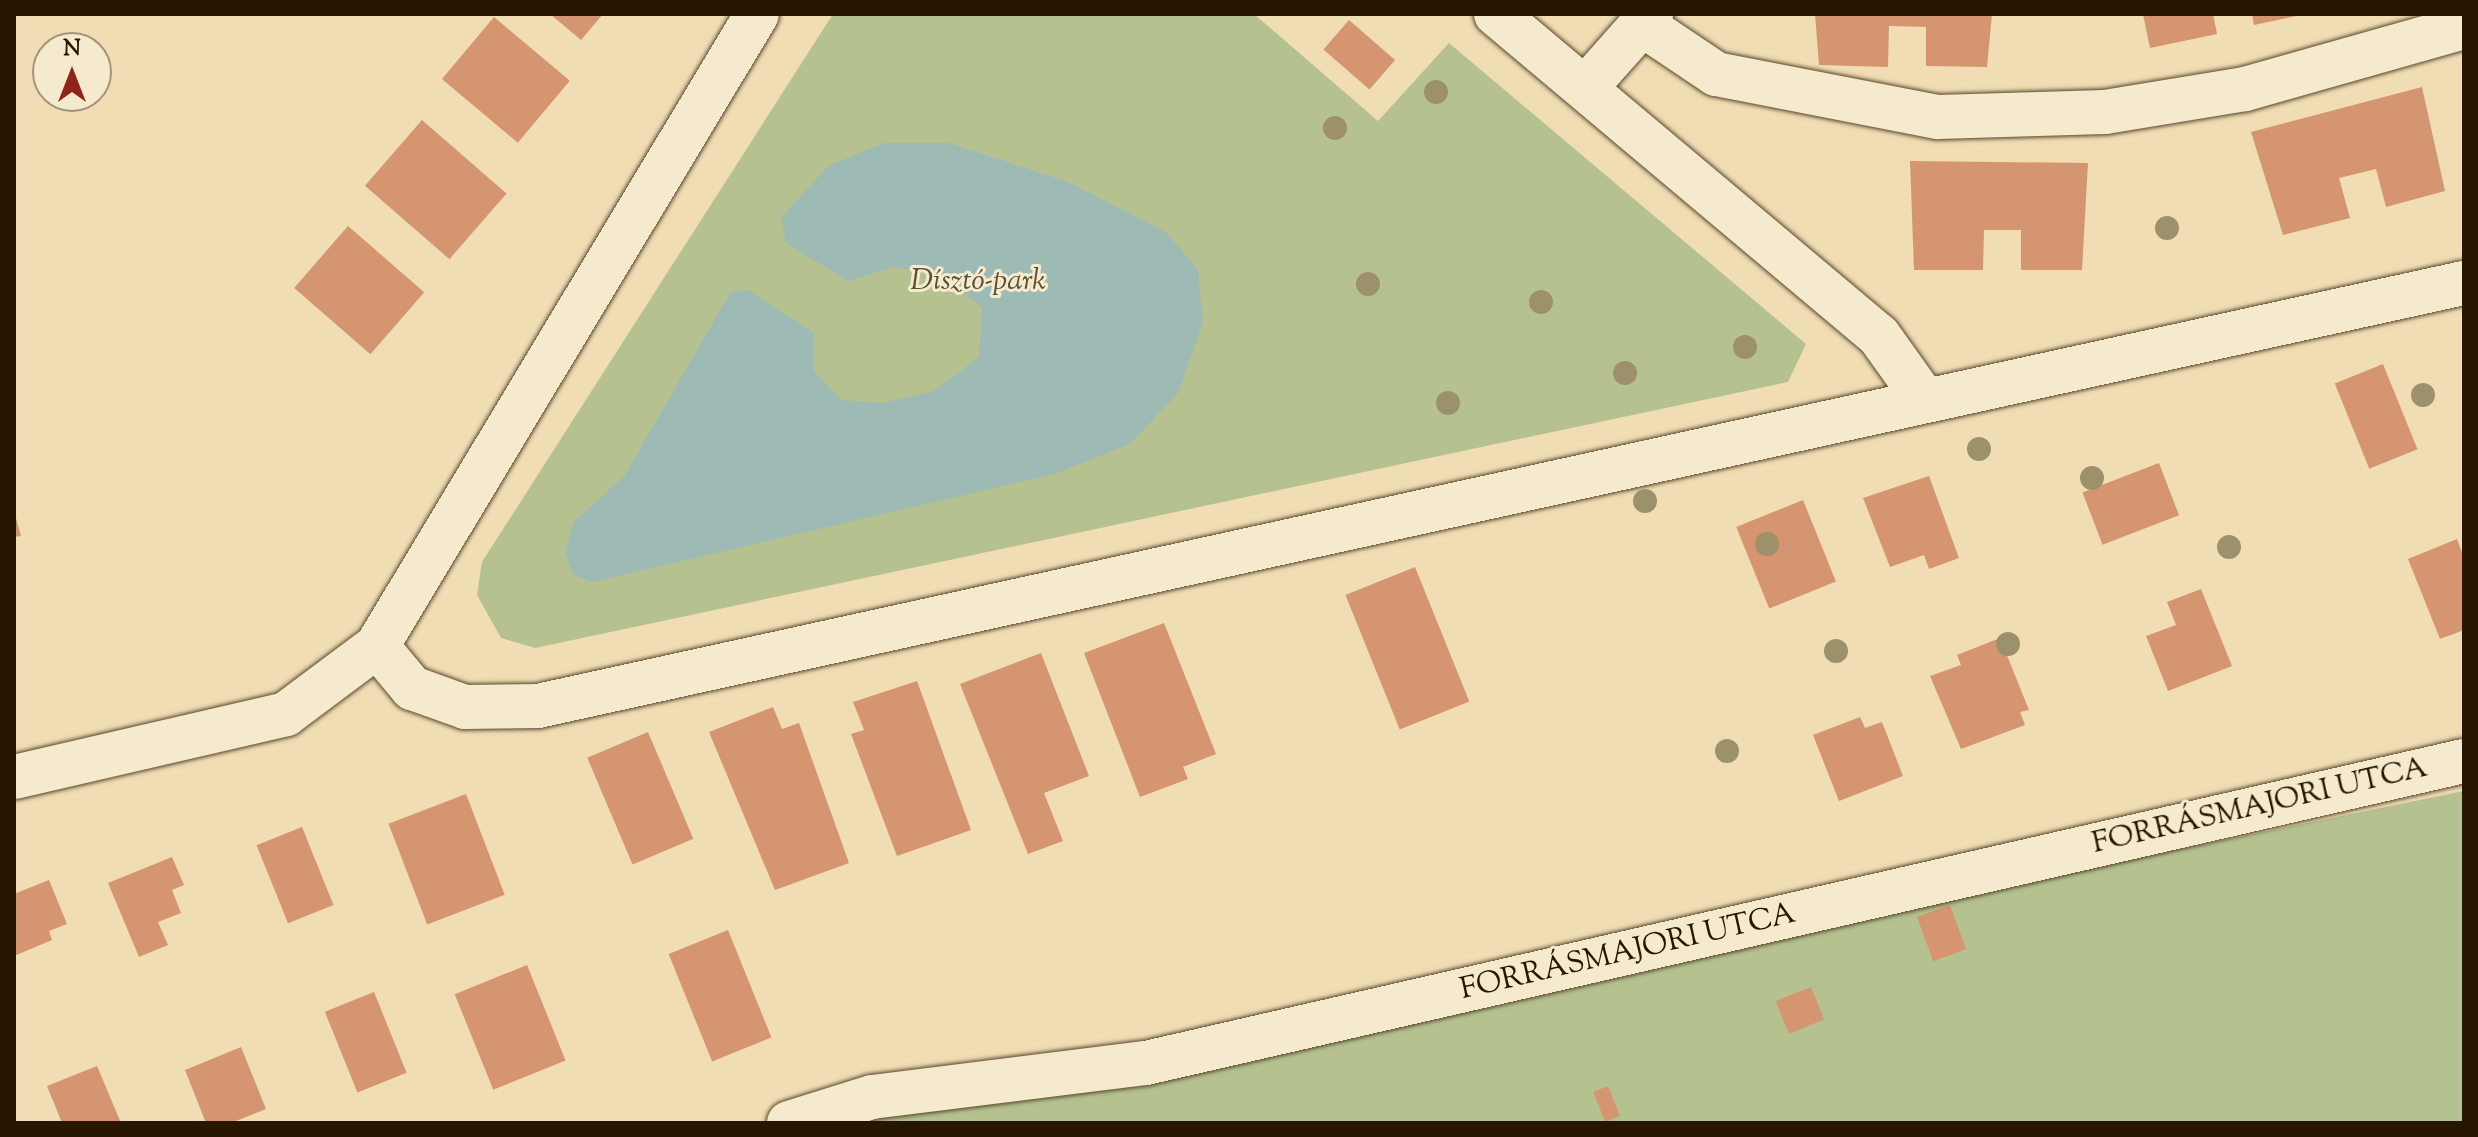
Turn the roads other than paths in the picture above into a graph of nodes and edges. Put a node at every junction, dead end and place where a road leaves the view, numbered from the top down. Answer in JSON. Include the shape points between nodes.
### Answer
{"nodes":[{"id":1,"x":757,"y":14,"type":"edge"},
{"id":2,"x":1496,"y":14,"type":"edge"},
{"id":3,"x":1647,"y":19,"type":"edge"},
{"id":4,"x":2464,"y":27,"type":"edge"},
{"id":5,"x":1588,"y":85,"type":"junction"},
{"id":6,"x":2464,"y":283,"type":"edge"},
{"id":7,"x":1924,"y":399,"type":"junction"},
{"id":8,"x":377,"y":646,"type":"junction"},
{"id":9,"x":2464,"y":761,"type":"edge"},
{"id":10,"x":14,"y":777,"type":"edge"},
{"id":11,"x":789,"y":1123,"type":"edge"}],
"edges":[{"from":1,"to":8,"type":"street"},
{"from":2,"to":5,"type":"street"},
{"from":3,"to":4,"type":"street","via":[[1716,74],[1938,117],[2105,112],[2245,89]]},
{"from":3,"to":5,"type":"street"},
{"from":5,"to":7,"type":"street","via":[[1879,336]]},
{"from":6,"to":7,"type":"street"},
{"from":7,"to":8,"type":"street","via":[[538,706],[465,707],[412,688]]},
{"from":8,"to":10,"type":"street","via":[[286,714]]},
{"from":9,"to":11,"type":"street","name":"FORRÁSMAJORI UTCA","via":[[1146,1063],[872,1097]]}]}
